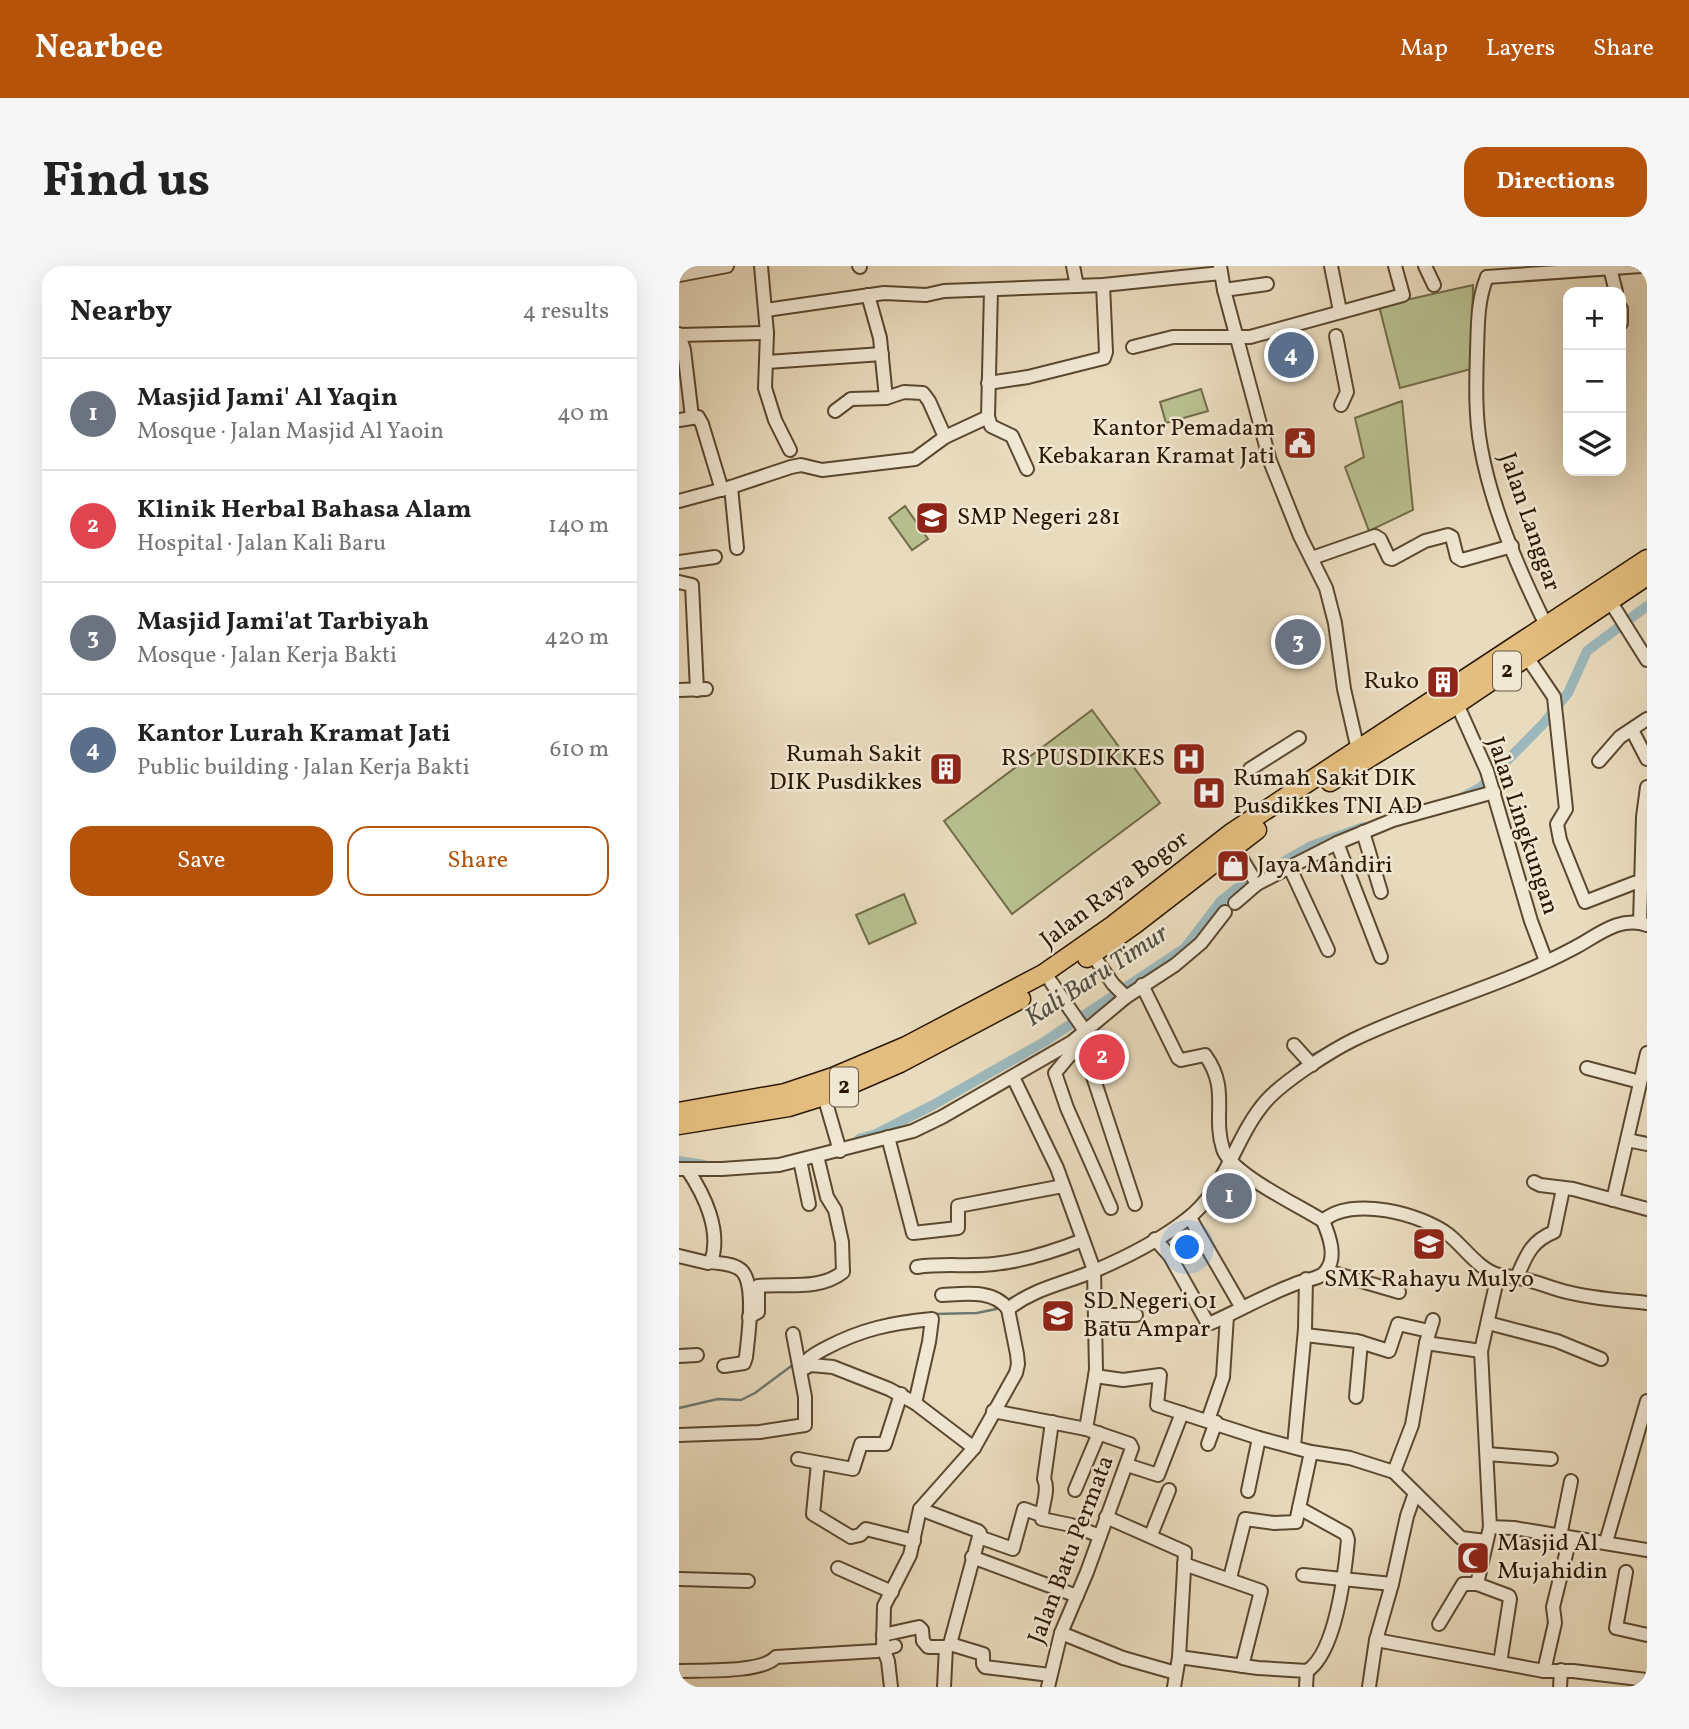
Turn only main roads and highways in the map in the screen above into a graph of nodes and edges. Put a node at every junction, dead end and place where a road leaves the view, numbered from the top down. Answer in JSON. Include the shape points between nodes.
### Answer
{"nodes":[{"id":1,"x":1647,"y":564,"type":"edge"},
{"id":2,"x":1361,"y":755,"type":"junction"},
{"id":3,"x":1276,"y":810,"type":"junction"},
{"id":4,"x":1130,"y":920,"type":"junction"},
{"id":5,"x":679,"y":1112,"type":"edge"},
{"id":6,"x":679,"y":1125,"type":"edge"}],
"edges":[{"from":1,"to":2,"type":"highway","name":"Jalan Raya Bogor","number":"2","via":[[1546,625]]},
{"from":1,"to":2,"type":"highway","name":"Jalan Raya Bogor","number":"2","via":[[1611,603],[1457,704]]},
{"from":2,"to":3,"type":"highway","name":"Jalan Raya Bogor","number":"2"},
{"from":3,"to":4,"type":"highway","name":"Jalan Raya Bogor","number":"2"},
{"from":3,"to":4,"type":"highway","name":"Jalan Raya Bogor","number":"2","via":[[1231,833]]},
{"from":4,"to":5,"type":"highway","name":"Jalan Raya Bogor","number":"2","via":[[1043,974],[833,1077],[785,1093]]},
{"from":4,"to":6,"type":"highway","name":"Jalan Raya Bogor","number":"2","via":[[1051,982],[900,1063],[789,1107]]}]}
